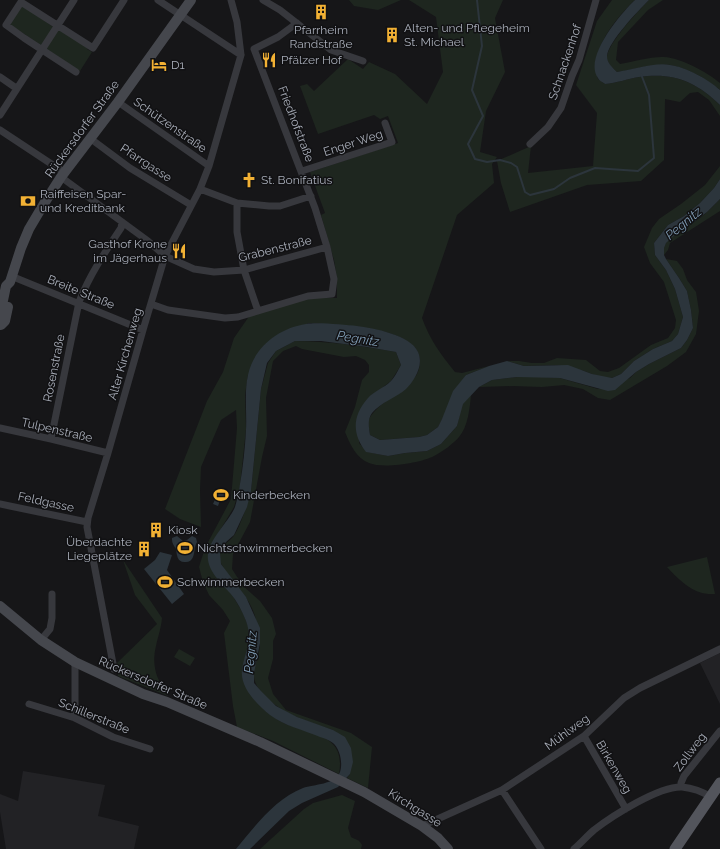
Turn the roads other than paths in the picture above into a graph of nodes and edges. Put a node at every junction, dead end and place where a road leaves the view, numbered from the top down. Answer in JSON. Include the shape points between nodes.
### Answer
{"nodes":[{"id":1,"x":74,"y":0,"type":"edge"},
{"id":2,"x":124,"y":0,"type":"edge"},
{"id":3,"x":158,"y":0,"type":"edge"},
{"id":4,"x":191,"y":0,"type":"edge"},
{"id":5,"x":230,"y":0,"type":"edge"},
{"id":6,"x":263,"y":0,"type":"edge"},
{"id":7,"x":596,"y":0,"type":"edge"},
{"id":8,"x":181,"y":14,"type":"junction"},
{"id":9,"x":3,"y":23,"type":"edge"},
{"id":10,"x":297,"y":23,"type":"junction"},
{"id":11,"x":58,"y":25,"type":"junction"},
{"id":12,"x":42,"y":49,"type":"junction"},
{"id":13,"x":256,"y":54,"type":"junction"},
{"id":14,"x":241,"y":55,"type":"junction"},
{"id":15,"x":363,"y":61,"type":"dead end"},
{"id":16,"x":76,"y":72,"type":"dead end"},
{"id":17,"x":0,"y":77,"type":"edge"},
{"id":18,"x":16,"y":88,"type":"junction"},
{"id":19,"x":118,"y":102,"type":"junction"},
{"id":20,"x":0,"y":115,"type":"edge"},
{"id":21,"x":385,"y":123,"type":"dead end"},
{"id":22,"x":0,"y":130,"type":"edge"},
{"id":23,"x":91,"y":139,"type":"junction"},
{"id":24,"x":530,"y":144,"type":"dead end"},
{"id":25,"x":209,"y":166,"type":"junction"},
{"id":26,"x":302,"y":171,"type":"junction"},
{"id":27,"x":63,"y":175,"type":"junction"},
{"id":28,"x":200,"y":189,"type":"junction"},
{"id":29,"x":311,"y":196,"type":"junction"},
{"id":30,"x":237,"y":203,"type":"junction"},
{"id":31,"x":191,"y":205,"type":"junction"},
{"id":32,"x":122,"y":222,"type":"junction"},
{"id":33,"x":328,"y":247,"type":"junction"},
{"id":34,"x":165,"y":256,"type":"junction"},
{"id":35,"x":244,"y":270,"type":"junction"},
{"id":36,"x":10,"y":279,"type":"junction"},
{"id":37,"x":79,"y":302,"type":"junction"},
{"id":38,"x":151,"y":304,"type":"junction"},
{"id":39,"x":258,"y":311,"type":"junction"},
{"id":40,"x":0,"y":323,"type":"edge"},
{"id":41,"x":143,"y":330,"type":"junction"},
{"id":42,"x":0,"y":428,"type":"edge"},
{"id":43,"x":51,"y":439,"type":"junction"},
{"id":44,"x":108,"y":454,"type":"junction"},
{"id":45,"x":0,"y":504,"type":"edge"},
{"id":46,"x":87,"y":522,"type":"junction"},
{"id":47,"x":52,"y":594,"type":"dead end"},
{"id":48,"x":0,"y":606,"type":"edge"},
{"id":49,"x":41,"y":640,"type":"junction"},
{"id":50,"x":720,"y":649,"type":"edge"},
{"id":51,"x":75,"y":662,"type":"junction"},
{"id":52,"x":114,"y":670,"type":"dead end"},
{"id":53,"x":29,"y":704,"type":"dead end"},
{"id":54,"x":75,"y":718,"type":"junction"},
{"id":55,"x":720,"y":731,"type":"edge"},
{"id":56,"x":584,"y":736,"type":"junction"},
{"id":57,"x":150,"y":749,"type":"dead end"},
{"id":58,"x":276,"y":750,"type":"joint"},
{"id":59,"x":720,"y":783,"type":"edge"},
{"id":60,"x":681,"y":787,"type":"junction"},
{"id":61,"x":502,"y":790,"type":"junction"},
{"id":62,"x":711,"y":797,"type":"junction"},
{"id":63,"x":626,"y":809,"type":"junction"},
{"id":64,"x":422,"y":826,"type":"junction"},
{"id":65,"x":448,"y":849,"type":"edge"},
{"id":66,"x":541,"y":849,"type":"edge"},
{"id":67,"x":574,"y":849,"type":"edge"},
{"id":68,"x":675,"y":849,"type":"edge"}],
"edges":[{"from":1,"to":11,"type":"street"},
{"from":2,"to":11,"type":"street","via":[[93,48]]},
{"from":3,"to":8,"type":"street"},
{"from":4,"to":8,"type":"main road","name":"Rückersdorfer Straße"},
{"from":5,"to":14,"type":"street","via":[[237,22]]},
{"from":6,"to":10,"type":"street"},
{"from":7,"to":24,"type":"street","name":"Schnackenhof","via":[[579,60],[561,108],[548,127]]},
{"from":8,"to":14,"type":"street"},
{"from":8,"to":19,"type":"main road","name":"Rückersdorfer Straße"},
{"from":9,"to":11,"type":"street","via":[[22,2]]},
{"from":9,"to":12,"type":"street"},
{"from":10,"to":13,"type":"street","via":[[278,37],[254,49]]},
{"from":10,"to":15,"type":"street","via":[[331,50]]},
{"from":11,"to":12,"type":"street"},
{"from":12,"to":16,"type":"street"},
{"from":12,"to":18,"type":"street"},
{"from":13,"to":14,"type":"street"},
{"from":13,"to":26,"type":"street","name":"Friedhofstraße"},
{"from":14,"to":25,"type":"street","name":"Alter Kirchenweg"},
{"from":17,"to":18,"type":"street"},
{"from":18,"to":20,"type":"street"},
{"from":19,"to":23,"type":"main road","name":"Rückersdorfer Straße"},
{"from":19,"to":25,"type":"street","name":"Schützenstraße"},
{"from":21,"to":26,"type":"street","name":"Enger Weg","via":[[392,142]]},
{"from":22,"to":27,"type":"street","name":"Grabenstraße"},
{"from":23,"to":27,"type":"main road","name":"Rückersdorfer Straße"},
{"from":23,"to":31,"type":"street","name":"Pfarrgasse","via":[[130,168]]},
{"from":25,"to":28,"type":"street","name":"Alter Kirchenweg"},
{"from":26,"to":29,"type":"street","name":"Friedhofstraße"},
{"from":27,"to":32,"type":"street","name":"Grabenstraße"},
{"from":27,"to":36,"type":"main road","name":"Rückersdorfer Straße","via":[[29,229]]},
{"from":28,"to":30,"type":"street"},
{"from":28,"to":31,"type":"street","name":"Alter Kirchenweg"},
{"from":29,"to":30,"type":"street","via":[[280,206]]},
{"from":29,"to":33,"type":"street","name":"Friedhofstraße"},
{"from":30,"to":35,"type":"street","via":[[237,232]]},
{"from":31,"to":34,"type":"street","name":"Alter Kirchenweg"},
{"from":32,"to":34,"type":"street","name":"Grabenstraße"},
{"from":32,"to":37,"type":"street","via":[[121,228],[84,287]]},
{"from":33,"to":35,"type":"street","name":"Grabenstraße"},
{"from":33,"to":39,"type":"street","name":"Friedhofstraße","via":[[334,279],[332,294],[308,296]]},
{"from":34,"to":35,"type":"street","name":"Grabenstraße","via":[[194,269],[214,272]]},
{"from":34,"to":38,"type":"street","name":"Alter Kirchenweg"},
{"from":35,"to":39,"type":"street"},
{"from":36,"to":37,"type":"street","name":"Breite Straße"},
{"from":36,"to":40,"type":"main road","name":"Rückersdorfer Straße","via":[[6,286]]},
{"from":37,"to":41,"type":"street","name":"Breite Straße"},
{"from":37,"to":43,"type":"street","name":"Rosenstraße"},
{"from":38,"to":39,"type":"street","via":[[168,310],[225,318]]},
{"from":38,"to":41,"type":"street","name":"Alter Kirchenweg"},
{"from":41,"to":44,"type":"street","name":"Alter Kirchenweg"},
{"from":42,"to":43,"type":"street","name":"Tulpenstraße"},
{"from":43,"to":44,"type":"street","name":"Tulpenstraße"},
{"from":44,"to":46,"type":"street","name":"Alter Kirchenweg"},
{"from":45,"to":46,"type":"street","name":"Feldgasse"},
{"from":46,"to":52,"type":"street","name":"Alter Kirchenweg"},
{"from":47,"to":49,"type":"street","via":[[50,629]]},
{"from":48,"to":49,"type":"main road","name":"Rückersdorfer Straße"},
{"from":49,"to":51,"type":"main road","name":"Rückersdorfer Straße"},
{"from":50,"to":56,"type":"street","name":"Mühlweg","via":[[624,698]]},
{"from":51,"to":54,"type":"street"},
{"from":51,"to":58,"type":"main road","name":"Rückersdorfer Straße","via":[[143,694]]},
{"from":53,"to":54,"type":"street","name":"Schillerstraße"},
{"from":54,"to":57,"type":"street","name":"Schillerstraße","via":[[113,737]]},
{"from":55,"to":60,"type":"street","name":"Zollweg","via":[[684,776]]},
{"from":56,"to":61,"type":"street","name":"Mühlweg"},
{"from":56,"to":63,"type":"street","name":"Birkenweg"},
{"from":58,"to":64,"type":"main road","name":"Kirchgasse","via":[[364,792]]},
{"from":59,"to":62,"type":"main road"},
{"from":60,"to":62,"type":"street"},
{"from":60,"to":63,"type":"street","via":[[650,796]]},
{"from":61,"to":64,"type":"street","name":"Mühlweg"},
{"from":61,"to":66,"type":"street"},
{"from":62,"to":68,"type":"main road"},
{"from":63,"to":67,"type":"street","via":[[594,830]]},
{"from":64,"to":65,"type":"main road","name":"Kirchgasse"}]}
